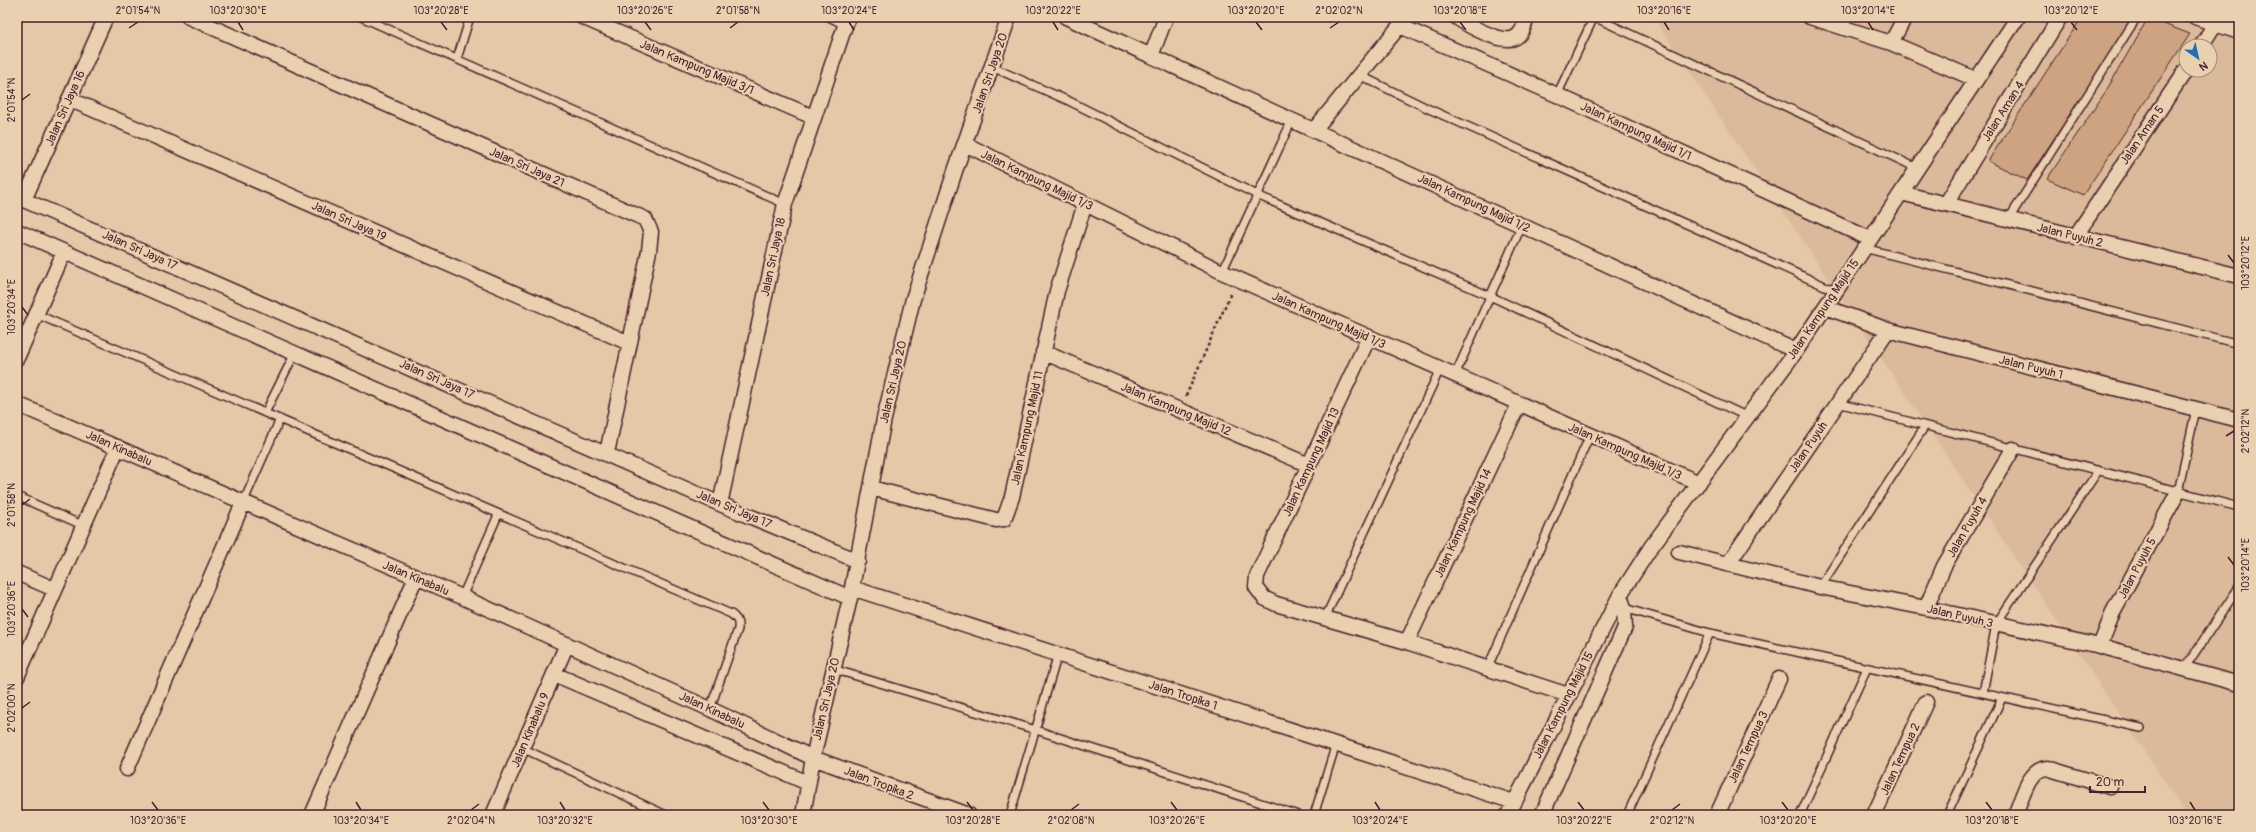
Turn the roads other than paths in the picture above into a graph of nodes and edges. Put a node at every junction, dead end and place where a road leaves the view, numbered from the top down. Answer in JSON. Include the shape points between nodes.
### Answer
{"nodes":[{"id":1,"x":106,"y":17,"type":"edge"},
{"id":2,"x":189,"y":17,"type":"edge"},
{"id":3,"x":362,"y":17,"type":"edge"},
{"id":4,"x":470,"y":17,"type":"edge"},
{"id":5,"x":582,"y":17,"type":"edge"},
{"id":6,"x":828,"y":17,"type":"edge"},
{"id":7,"x":1009,"y":17,"type":"edge"},
{"id":8,"x":1066,"y":17,"type":"edge"},
{"id":9,"x":1166,"y":17,"type":"edge"},
{"id":10,"x":1456,"y":17,"type":"edge"},
{"id":11,"x":1527,"y":17,"type":"edge"},
{"id":12,"x":1594,"y":17,"type":"edge"},
{"id":13,"x":1810,"y":17,"type":"edge"},
{"id":14,"x":1905,"y":17,"type":"edge"},
{"id":15,"x":2018,"y":17,"type":"edge"},
{"id":16,"x":2060,"y":17,"type":"edge"},
{"id":17,"x":2137,"y":17,"type":"edge"},
{"id":18,"x":2195,"y":17,"type":"edge"},
{"id":19,"x":847,"y":21,"type":"edge"},
{"id":20,"x":1084,"y":21,"type":"edge"},
{"id":21,"x":1404,"y":21,"type":"edge"},
{"id":22,"x":2215,"y":24,"type":"junction"},
{"id":23,"x":2239,"y":32,"type":"edge"},
{"id":24,"x":2206,"y":38,"type":"edge"},
{"id":25,"x":1892,"y":43,"type":"junction"},
{"id":26,"x":1151,"y":56,"type":"junction"},
{"id":27,"x":457,"y":59,"type":"junction"},
{"id":28,"x":992,"y":67,"type":"junction"},
{"id":29,"x":1359,"y":75,"type":"junction"},
{"id":30,"x":2181,"y":78,"type":"edge"},
{"id":31,"x":1975,"y":79,"type":"junction"},
{"id":32,"x":1557,"y":95,"type":"junction"},
{"id":33,"x":69,"y":99,"type":"junction"},
{"id":34,"x":813,"y":117,"type":"junction"},
{"id":35,"x":1292,"y":120,"type":"junction"},
{"id":36,"x":1314,"y":130,"type":"junction"},
{"id":37,"x":965,"y":144,"type":"junction"},
{"id":38,"x":1917,"y":168,"type":"junction"},
{"id":39,"x":1900,"y":193,"type":"junction"},
{"id":40,"x":1257,"y":195,"type":"junction"},
{"id":41,"x":20,"y":198,"type":"edge"},
{"id":42,"x":785,"y":204,"type":"junction"},
{"id":43,"x":1085,"y":204,"type":"junction"},
{"id":44,"x":1946,"y":204,"type":"junction"},
{"id":45,"x":2008,"y":220,"type":"junction"},
{"id":46,"x":1522,"y":225,"type":"junction"},
{"id":47,"x":17,"y":231,"type":"edge"},
{"id":48,"x":2075,"y":237,"type":"junction"},
{"id":49,"x":1867,"y":243,"type":"junction"},
{"id":50,"x":64,"y":252,"type":"junction"},
{"id":51,"x":1222,"y":272,"type":"junction"},
{"id":52,"x":2239,"y":276,"type":"edge"},
{"id":53,"x":1836,"y":291,"type":"junction"},
{"id":54,"x":1490,"y":296,"type":"junction"},
{"id":55,"x":1825,"y":307,"type":"junction"},
{"id":56,"x":36,"y":314,"type":"junction"},
{"id":57,"x":1888,"y":330,"type":"junction"},
{"id":58,"x":1369,"y":337,"type":"junction"},
{"id":59,"x":629,"y":343,"type":"junction"},
{"id":60,"x":2239,"y":344,"type":"edge"},
{"id":61,"x":1796,"y":351,"type":"junction"},
{"id":62,"x":1044,"y":352,"type":"junction"},
{"id":63,"x":295,"y":353,"type":"junction"},
{"id":64,"x":17,"y":358,"type":"edge"},
{"id":65,"x":1440,"y":369,"type":"junction"},
{"id":66,"x":1455,"y":375,"type":"junction"},
{"id":67,"x":1838,"y":403,"type":"junction"},
{"id":68,"x":17,"y":404,"type":"edge"},
{"id":69,"x":1519,"y":404,"type":"junction"},
{"id":70,"x":2196,"y":408,"type":"junction"},
{"id":71,"x":265,"y":413,"type":"junction"},
{"id":72,"x":1748,"y":417,"type":"junction"},
{"id":73,"x":280,"y":419,"type":"junction"},
{"id":74,"x":2239,"y":420,"type":"edge"},
{"id":75,"x":1925,"y":426,"type":"junction"},
{"id":76,"x":1590,"y":435,"type":"junction"},
{"id":77,"x":118,"y":447,"type":"junction"},
{"id":78,"x":2013,"y":448,"type":"junction"},
{"id":79,"x":607,"y":453,"type":"junction"},
{"id":80,"x":1309,"y":465,"type":"junction"},
{"id":81,"x":2098,"y":471,"type":"junction"},
{"id":82,"x":1699,"y":483,"type":"junction"},
{"id":83,"x":871,"y":488,"type":"junction"},
{"id":84,"x":2178,"y":492,"type":"junction"},
{"id":85,"x":17,"y":496,"type":"edge"},
{"id":86,"x":243,"y":503,"type":"junction"},
{"id":87,"x":720,"y":504,"type":"junction"},
{"id":88,"x":2239,"y":507,"type":"edge"},
{"id":89,"x":498,"y":514,"type":"junction"},
{"id":90,"x":82,"y":525,"type":"junction"},
{"id":91,"x":1679,"y":552,"type":"dead end"},
{"id":92,"x":858,"y":561,"type":"junction"},
{"id":93,"x":1728,"y":564,"type":"junction"},
{"id":94,"x":17,"y":573,"type":"edge"},
{"id":95,"x":416,"y":577,"type":"junction"},
{"id":96,"x":1820,"y":587,"type":"junction"},
{"id":97,"x":2239,"y":587,"type":"edge"},
{"id":98,"x":54,"y":589,"type":"junction"},
{"id":99,"x":851,"y":593,"type":"junction"},
{"id":100,"x":462,"y":597,"type":"junction"},
{"id":101,"x":1622,"y":601,"type":"junction"},
{"id":102,"x":1926,"y":608,"type":"junction"},
{"id":103,"x":1325,"y":618,"type":"junction"},
{"id":104,"x":1996,"y":624,"type":"junction"},
{"id":105,"x":1710,"y":633,"type":"junction"},
{"id":106,"x":1407,"y":642,"type":"junction"},
{"id":107,"x":567,"y":644,"type":"junction"},
{"id":108,"x":2100,"y":646,"type":"junction"},
{"id":109,"x":1058,"y":654,"type":"junction"},
{"id":110,"x":1867,"y":668,"type":"junction"},
{"id":111,"x":833,"y":669,"type":"junction"},
{"id":112,"x":1487,"y":669,"type":"junction"},
{"id":113,"x":2184,"y":670,"type":"junction"},
{"id":114,"x":554,"y":674,"type":"junction"},
{"id":115,"x":17,"y":677,"type":"edge"},
{"id":116,"x":1779,"y":679,"type":"dead end"},
{"id":117,"x":2239,"y":684,"type":"edge"},
{"id":118,"x":1983,"y":693,"type":"junction"},
{"id":119,"x":1568,"y":695,"type":"junction"},
{"id":120,"x":2002,"y":698,"type":"junction"},
{"id":121,"x":1926,"y":702,"type":"dead end"},
{"id":122,"x":710,"y":709,"type":"junction"},
{"id":123,"x":2141,"y":728,"type":"dead end"},
{"id":124,"x":1036,"y":730,"type":"junction"},
{"id":125,"x":1336,"y":744,"type":"junction"},
{"id":126,"x":522,"y":748,"type":"junction"},
{"id":127,"x":813,"y":758,"type":"junction"},
{"id":128,"x":127,"y":769,"type":"dead end"},
{"id":129,"x":808,"y":783,"type":"junction"},
{"id":130,"x":2110,"y":787,"type":"dead end"},
{"id":131,"x":1514,"y":802,"type":"junction"},
{"id":132,"x":1545,"y":814,"type":"edge"},
{"id":133,"x":312,"y":815,"type":"edge"},
{"id":134,"x":493,"y":815,"type":"edge"},
{"id":135,"x":666,"y":815,"type":"edge"},
{"id":136,"x":803,"y":815,"type":"edge"},
{"id":137,"x":969,"y":815,"type":"edge"},
{"id":138,"x":1010,"y":815,"type":"edge"},
{"id":139,"x":1298,"y":815,"type":"edge"},
{"id":140,"x":1314,"y":815,"type":"edge"},
{"id":141,"x":1508,"y":815,"type":"edge"},
{"id":142,"x":1626,"y":815,"type":"edge"},
{"id":143,"x":1717,"y":815,"type":"edge"},
{"id":144,"x":1800,"y":815,"type":"edge"},
{"id":145,"x":1874,"y":815,"type":"edge"},
{"id":146,"x":1947,"y":815,"type":"edge"},
{"id":147,"x":2015,"y":815,"type":"edge"}],
"edges":[{"from":1,"to":33,"type":"street","name":"Jalan Sri Jaya 16"},
{"from":2,"to":59,"type":"street","name":"Jalan Sri Jaya 21","via":[[645,219],[650,232],[649,251]]},
{"from":3,"to":27,"type":"lane"},
{"from":4,"to":27,"type":"lane"},
{"from":5,"to":34,"type":"street","name":"Jalan Kampung Majid 3/1"},
{"from":6,"to":19,"type":"lane"},
{"from":7,"to":28,"type":"street","name":"Jalan Sri Jaya 20"},
{"from":8,"to":20,"type":"street","name":"Jalan Kampung Majid 1/2"},
{"from":9,"to":26,"type":"street"},
{"from":10,"to":11,"type":"street","via":[[1506,40],[1515,38],[1522,30]]},
{"from":12,"to":32,"type":"lane"},
{"from":12,"to":38,"type":"lane"},
{"from":13,"to":25,"type":"street"},
{"from":14,"to":25,"type":"street"},
{"from":15,"to":31,"type":"street","name":"Jalan Kampung Majid 15"},
{"from":16,"to":44,"type":"street","name":"Jalan Aman 4"},
{"from":17,"to":45,"type":"lane"},
{"from":18,"to":22,"type":"street"},
{"from":19,"to":34,"type":"street","name":"Jalan Sri Jaya 18"},
{"from":20,"to":26,"type":"street","name":"Jalan Kampung Majid 1/2"},
{"from":21,"to":29,"type":"street"},
{"from":21,"to":32,"type":"street","name":"Jalan Kampung Majid 1/1"},
{"from":22,"to":23,"type":"street"},
{"from":22,"to":24,"type":"street"},
{"from":25,"to":31,"type":"street"},
{"from":26,"to":35,"type":"street","name":"Jalan Kampung Majid 1/2"},
{"from":27,"to":42,"type":"lane"},
{"from":28,"to":37,"type":"street","name":"Jalan Sri Jaya 20"},
{"from":28,"to":40,"type":"lane","via":[[1069,101]]},
{"from":29,"to":36,"type":"street"},
{"from":29,"to":53,"type":"lane"},
{"from":30,"to":48,"type":"street","name":"Jalan Aman 5"},
{"from":31,"to":38,"type":"street","name":"Jalan Kampung Majid 15"},
{"from":32,"to":49,"type":"street","name":"Jalan Kampung Majid 1/1"},
{"from":33,"to":41,"type":"street","name":"Jalan Sri Jaya 16"},
{"from":33,"to":59,"type":"street","name":"Jalan Sri Jaya 19"},
{"from":34,"to":42,"type":"street","name":"Jalan Sri Jaya 18"},
{"from":35,"to":36,"type":"street","name":"Jalan Kampung Majid 1/2"},
{"from":35,"to":40,"type":"lane"},
{"from":36,"to":46,"type":"street","name":"Jalan Kampung Majid 1/2"},
{"from":37,"to":43,"type":"street","name":"Jalan Kampung Majid 1/3"},
{"from":37,"to":83,"type":"street","name":"Jalan Sri Jaya 20","via":[[913,299],[884,419]]},
{"from":38,"to":39,"type":"street","name":"Jalan Kampung Majid 15"},
{"from":39,"to":44,"type":"street","name":"Jalan Puyuh 2"},
{"from":39,"to":49,"type":"street","name":"Jalan Kampung Majid 15"},
{"from":40,"to":51,"type":"lane"},
{"from":40,"to":54,"type":"lane"},
{"from":41,"to":79,"type":"street","name":"Jalan Sri Jaya 17"},
{"from":42,"to":87,"type":"street","name":"Jalan Sri Jaya 18"},
{"from":43,"to":51,"type":"street","name":"Jalan Kampung Majid 1/3"},
{"from":43,"to":62,"type":"street","name":"Jalan Kampung Majid 11","via":[[1057,291]]},
{"from":44,"to":45,"type":"street","name":"Jalan Puyuh 2"},
{"from":45,"to":48,"type":"street","name":"Jalan Puyuh 2"},
{"from":46,"to":54,"type":"lane"},
{"from":46,"to":61,"type":"street","name":"Jalan Kampung Majid 1/2"},
{"from":47,"to":50,"type":"street"},
{"from":48,"to":52,"type":"street","name":"Jalan Puyuh 2"},
{"from":49,"to":53,"type":"street","name":"Jalan Kampung Majid 15"},
{"from":49,"to":60,"type":"lane"},
{"from":50,"to":56,"type":"street"},
{"from":50,"to":63,"type":"street"},
{"from":51,"to":58,"type":"street","name":"Jalan Kampung Majid 1/3"},
{"from":53,"to":55,"type":"street","name":"Jalan Kampung Majid 15"},
{"from":54,"to":66,"type":"lane"},
{"from":54,"to":72,"type":"lane"},
{"from":55,"to":57,"type":"street","name":"Jalan Puyuh 1"},
{"from":55,"to":61,"type":"street","name":"Jalan Kampung Majid 15"},
{"from":56,"to":64,"type":"street"},
{"from":56,"to":71,"type":"lane"},
{"from":57,"to":67,"type":"street","name":"Jalan Puyuh"},
{"from":57,"to":70,"type":"street","name":"Jalan Puyuh 1"},
{"from":58,"to":65,"type":"street","name":"Jalan Kampung Majid 1/3"},
{"from":58,"to":80,"type":"street","name":"Jalan Kampung Majid 13"},
{"from":59,"to":79,"type":"street","name":"Jalan Sri Jaya 21"},
{"from":61,"to":72,"type":"street","name":"Jalan Kampung Majid 15"},
{"from":62,"to":80,"type":"street","name":"Jalan Kampung Majid 12"},
{"from":62,"to":83,"type":"street","name":"Jalan Kampung Majid 11","via":[[1012,497],[1004,519],[996,520]]},
{"from":63,"to":71,"type":"lane"},
{"from":63,"to":99,"type":"street"},
{"from":65,"to":66,"type":"street","name":"Jalan Kampung Majid 1/3"},
{"from":65,"to":103,"type":"lane"},
{"from":66,"to":69,"type":"street","name":"Jalan Kampung Majid 1/3"},
{"from":67,"to":75,"type":"lane"},
{"from":67,"to":93,"type":"street","name":"Jalan Puyuh"},
{"from":68,"to":77,"type":"street","name":"Jalan Kinabalu"},
{"from":69,"to":76,"type":"street","name":"Jalan Kampung Majid 1/3"},
{"from":69,"to":106,"type":"street","name":"Jalan Kampung Majid 14"},
{"from":70,"to":74,"type":"street","name":"Jalan Puyuh 1"},
{"from":70,"to":84,"type":"lane"},
{"from":71,"to":73,"type":"lane"},
{"from":72,"to":82,"type":"street","name":"Jalan Kampung Majid 15"},
{"from":73,"to":86,"type":"lane"},
{"from":73,"to":89,"type":"lane"},
{"from":75,"to":78,"type":"lane"},
{"from":75,"to":96,"type":"lane"},
{"from":76,"to":82,"type":"street","name":"Jalan Kampung Majid 1/3"},
{"from":76,"to":112,"type":"lane"},
{"from":77,"to":86,"type":"street","name":"Jalan Kinabalu"},
{"from":77,"to":90,"type":"street"},
{"from":78,"to":81,"type":"lane"},
{"from":78,"to":102,"type":"street","name":"Jalan Puyuh 4","via":[[1944,566]]},
{"from":79,"to":87,"type":"street","name":"Jalan Sri Jaya 17"},
{"from":80,"to":103,"type":"street","name":"Jalan Kampung Majid 13","via":[[1257,576],[1256,588],[1264,598],[1276,604]]},
{"from":81,"to":84,"type":"lane"},
{"from":81,"to":104,"type":"lane"},
{"from":82,"to":101,"type":"street","name":"Jalan Kampung Majid 15","via":[[1651,547]]},
{"from":83,"to":92,"type":"street","name":"Jalan Sri Jaya 20"},
{"from":84,"to":88,"type":"lane"},
{"from":84,"to":108,"type":"street","name":"Jalan Puyuh 5","via":[[2114,610]]},
{"from":85,"to":90,"type":"lane"},
{"from":86,"to":95,"type":"street","name":"Jalan Kinabalu"},
{"from":86,"to":128,"type":"street"},
{"from":87,"to":92,"type":"street","name":"Jalan Sri Jaya 17"},
{"from":89,"to":100,"type":"lane"},
{"from":89,"to":122,"type":"lane","via":[[736,617],[738,629]]},
{"from":90,"to":98,"type":"street"},
{"from":91,"to":93,"type":"street","name":"Jalan Puyuh 3"},
{"from":92,"to":99,"type":"street","name":"Jalan Sri Jaya 20"},
{"from":93,"to":96,"type":"street","name":"Jalan Puyuh 3"},
{"from":94,"to":98,"type":"street"},
{"from":95,"to":100,"type":"street","name":"Jalan Kinabalu"},
{"from":95,"to":133,"type":"street"},
{"from":96,"to":102,"type":"street","name":"Jalan Puyuh 3"},
{"from":97,"to":113,"type":"lane"},
{"from":98,"to":115,"type":"street"},
{"from":99,"to":109,"type":"street","name":"Jalan Tropika 1"},
{"from":99,"to":111,"type":"street","name":"Jalan Sri Jaya 20"},
{"from":100,"to":107,"type":"street","name":"Jalan Kinabalu"},
{"from":101,"to":105,"type":"lane"},
{"from":101,"to":119,"type":"street","name":"Jalan Kampung Majid 15"},
{"from":101,"to":132,"type":"street","name":"Jalan Kampung Majid 15","via":[[1625,627]]},
{"from":102,"to":104,"type":"street","name":"Jalan Puyuh 3"},
{"from":103,"to":106,"type":"street"},
{"from":104,"to":108,"type":"street","name":"Jalan Puyuh 3"},
{"from":104,"to":118,"type":"lane"},
{"from":105,"to":110,"type":"lane"},
{"from":105,"to":142,"type":"lane"},
{"from":106,"to":112,"type":"street"},
{"from":107,"to":114,"type":"street","name":"Jalan Kinabalu 9"},
{"from":107,"to":122,"type":"street","name":"Jalan Kinabalu"},
{"from":108,"to":113,"type":"street","name":"Jalan Puyuh 3"},
{"from":109,"to":124,"type":"lane"},
{"from":109,"to":125,"type":"street","name":"Jalan Tropika 1"},
{"from":110,"to":118,"type":"lane"},
{"from":110,"to":144,"type":"lane"},
{"from":111,"to":124,"type":"lane"},
{"from":111,"to":127,"type":"street","name":"Jalan Sri Jaya 20"},
{"from":112,"to":119,"type":"street"},
{"from":113,"to":117,"type":"street","name":"Jalan Puyuh 3"},
{"from":114,"to":126,"type":"street","name":"Jalan Kinabalu 9"},
{"from":114,"to":129,"type":"street"},
{"from":116,"to":143,"type":"street","name":"Jalan Tempua 3"},
{"from":118,"to":120,"type":"lane"},
{"from":119,"to":131,"type":"street","name":"Jalan Kampung Majid 15"},
{"from":120,"to":123,"type":"lane"},
{"from":120,"to":146,"type":"lane"},
{"from":121,"to":145,"type":"street","name":"Jalan Tempua 2"},
{"from":122,"to":127,"type":"street","name":"Jalan Kinabalu"},
{"from":124,"to":138,"type":"lane"},
{"from":124,"to":139,"type":"lane"},
{"from":125,"to":131,"type":"street","name":"Jalan Tropika 1"},
{"from":125,"to":140,"type":"lane"},
{"from":126,"to":134,"type":"street","name":"Jalan Kinabalu 9"},
{"from":126,"to":135,"type":"lane"},
{"from":127,"to":129,"type":"street","name":"Jalan Sri Jaya 20"},
{"from":127,"to":137,"type":"street","name":"Jalan Tropika 2"},
{"from":129,"to":136,"type":"street","name":"Jalan Sri Jaya 20"},
{"from":130,"to":147,"type":"street","via":[[2041,768],[2034,773]]},
{"from":131,"to":141,"type":"street","name":"Jalan Kampung Majid 15"}]}
